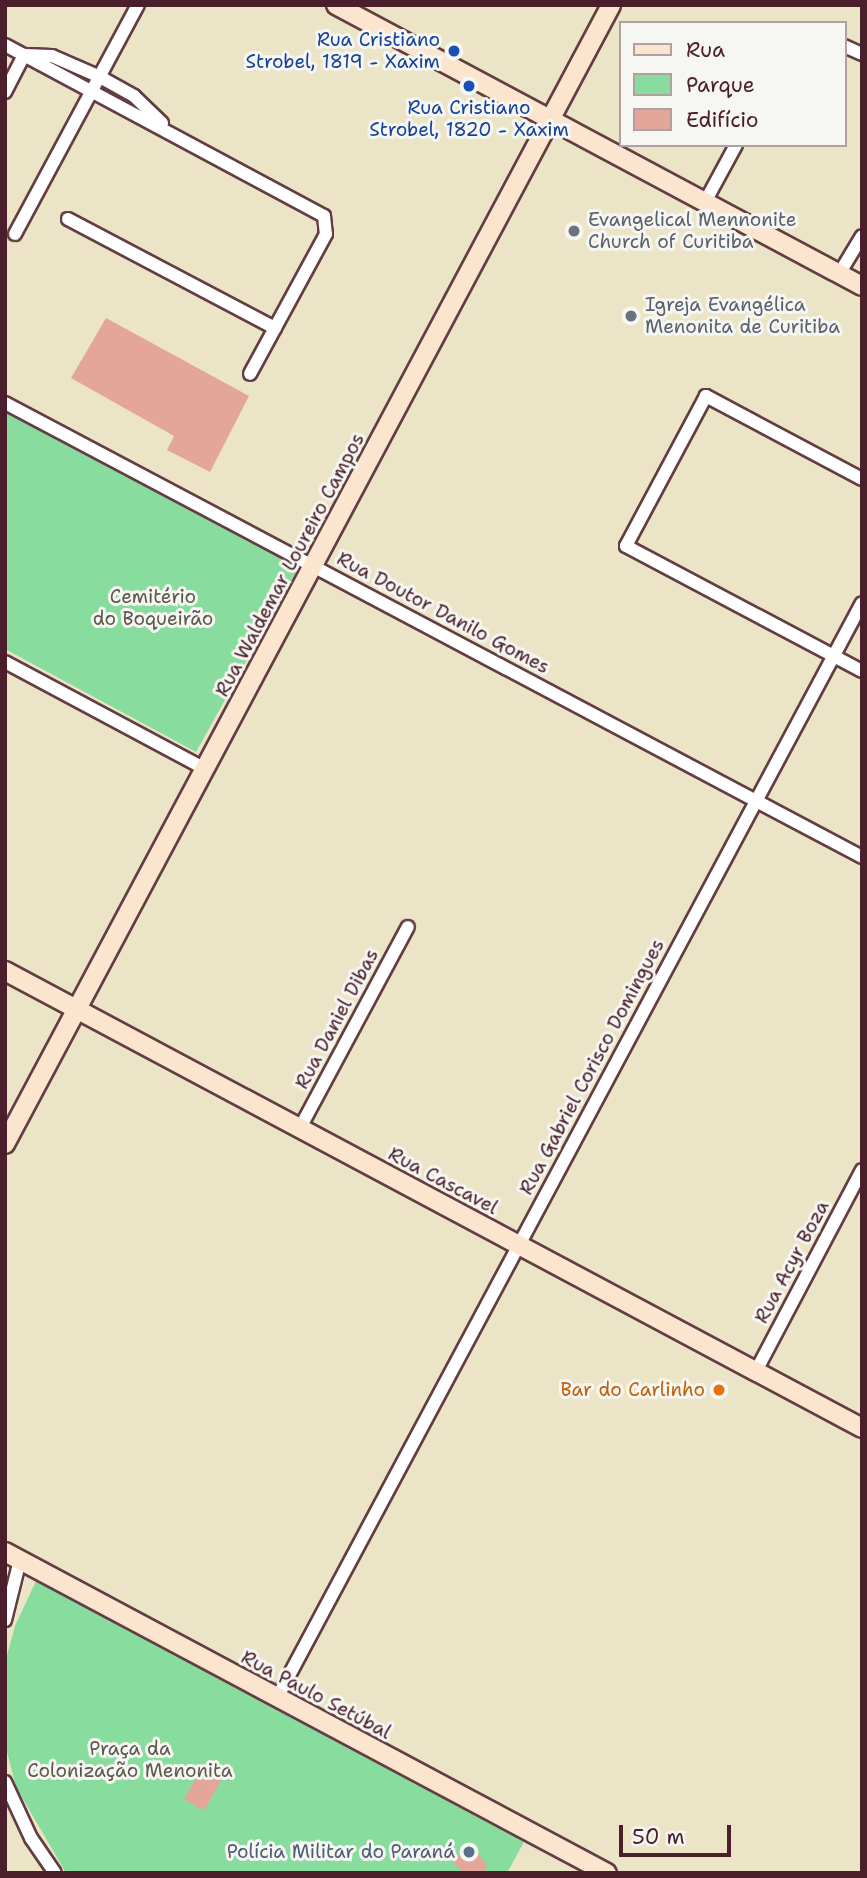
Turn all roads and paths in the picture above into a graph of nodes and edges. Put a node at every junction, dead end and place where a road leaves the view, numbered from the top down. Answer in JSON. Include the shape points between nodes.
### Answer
{"nodes":[{"id":1,"x":138,"y":5,"type":"edge"},
{"id":2,"x":336,"y":5,"type":"edge"},
{"id":3,"x":611,"y":5,"type":"edge"},
{"id":4,"x":5,"y":45,"type":"edge"},
{"id":5,"x":846,"y":47,"type":"edge"},
{"id":6,"x":862,"y":54,"type":"edge"},
{"id":7,"x":24,"y":55,"type":"junction"},
{"id":8,"x":100,"y":77,"type":"junction"},
{"id":9,"x":92,"y":91,"type":"junction"},
{"id":10,"x":5,"y":92,"type":"edge"},
{"id":11,"x":550,"y":120,"type":"junction"},
{"id":12,"x":170,"y":131,"type":"junction"},
{"id":13,"x":735,"y":147,"type":"edge"},
{"id":14,"x":705,"y":202,"type":"junction"},
{"id":15,"x":68,"y":219,"type":"dead end"},
{"id":16,"x":15,"y":234,"type":"dead end"},
{"id":17,"x":862,"y":236,"type":"edge"},
{"id":18,"x":839,"y":274,"type":"junction"},
{"id":19,"x":862,"y":286,"type":"edge"},
{"id":20,"x":275,"y":328,"type":"junction"},
{"id":21,"x":250,"y":374,"type":"dead end"},
{"id":22,"x":5,"y":402,"type":"edge"},
{"id":23,"x":862,"y":479,"type":"edge"},
{"id":24,"x":313,"y":565,"type":"junction"},
{"id":25,"x":862,"y":603,"type":"edge"},
{"id":26,"x":833,"y":656,"type":"junction"},
{"id":27,"x":5,"y":662,"type":"edge"},
{"id":28,"x":862,"y":671,"type":"edge"},
{"id":29,"x":205,"y":769,"type":"junction"},
{"id":30,"x":756,"y":801,"type":"junction"},
{"id":31,"x":862,"y":857,"type":"edge"},
{"id":32,"x":408,"y":928,"type":"dead end"},
{"id":33,"x":5,"y":971,"type":"edge"},
{"id":34,"x":77,"y":1009,"type":"junction"},
{"id":35,"x":300,"y":1128,"type":"junction"},
{"id":36,"x":5,"y":1144,"type":"edge"},
{"id":37,"x":862,"y":1170,"type":"edge"},
{"id":38,"x":519,"y":1245,"type":"junction"},
{"id":39,"x":755,"y":1371,"type":"junction"},
{"id":40,"x":862,"y":1428,"type":"edge"},
{"id":41,"x":13,"y":1556,"type":"edge"},
{"id":42,"x":5,"y":1620,"type":"edge"},
{"id":43,"x":277,"y":1698,"type":"junction"},
{"id":44,"x":5,"y":1782,"type":"edge"},
{"id":45,"x":55,"y":1873,"type":"edge"},
{"id":46,"x":607,"y":1873,"type":"edge"}],
"edges":[{"from":1,"to":8,"type":"street"},
{"from":2,"to":11,"type":"main road"},
{"from":3,"to":11,"type":"main road","name":"Rua Waldemar Loureiro Campos"},
{"from":4,"to":7,"type":"street"},
{"from":5,"to":6,"type":"street"},
{"from":7,"to":8,"type":"street","via":[[52,56]]},
{"from":7,"to":9,"type":"street"},
{"from":7,"to":10,"type":"street"},
{"from":8,"to":9,"type":"street"},
{"from":8,"to":12,"type":"street","via":[[134,96]]},
{"from":9,"to":12,"type":"street"},
{"from":9,"to":16,"type":"street"},
{"from":11,"to":14,"type":"main road"},
{"from":11,"to":24,"type":"main road","name":"Rua Waldemar Loureiro Campos"},
{"from":12,"to":20,"type":"street","via":[[324,216],[326,234]]},
{"from":13,"to":14,"type":"street"},
{"from":14,"to":18,"type":"main road"},
{"from":15,"to":20,"type":"street"},
{"from":17,"to":18,"type":"street"},
{"from":18,"to":19,"type":"main road"},
{"from":20,"to":21,"type":"street"},
{"from":22,"to":24,"type":"street","name":"Rua Doutor Danilo Gomes"},
{"from":23,"to":26,"type":"street","via":[[706,396],[626,546]]},
{"from":24,"to":29,"type":"main road","name":"Rua Waldemar Loureiro Campos"},
{"from":24,"to":30,"type":"street","name":"Rua Doutor Danilo Gomes"},
{"from":25,"to":26,"type":"street","name":"Rua Gabriel Corisco Domingues"},
{"from":26,"to":28,"type":"street"},
{"from":26,"to":30,"type":"street","name":"Rua Gabriel Corisco Domingues"},
{"from":27,"to":29,"type":"street"},
{"from":29,"to":34,"type":"main road","name":"Rua Waldemar Loureiro Campos"},
{"from":30,"to":31,"type":"street","name":"Rua Doutor Danilo Gomes"},
{"from":30,"to":38,"type":"street","name":"Rua Gabriel Corisco Domingues"},
{"from":32,"to":35,"type":"street","name":"Rua Daniel Dibas"},
{"from":33,"to":34,"type":"main road","name":"Rua Cascavel"},
{"from":34,"to":35,"type":"main road","name":"Rua Cascavel"},
{"from":34,"to":36,"type":"main road","name":"Rua Waldemar Loureiro Campos"},
{"from":35,"to":38,"type":"main road","name":"Rua Cascavel"},
{"from":37,"to":39,"type":"street","name":"Rua Acyr Boza"},
{"from":38,"to":39,"type":"main road","name":"Rua Cascavel"},
{"from":38,"to":43,"type":"street","name":"Rua Gabriel Corisco Domingues"},
{"from":39,"to":40,"type":"main road","name":"Rua Cascavel"},
{"from":41,"to":42,"type":"street"},
{"from":41,"to":43,"type":"main road","name":"Rua Paulo Setúbal"},
{"from":43,"to":46,"type":"main road","name":"Rua Paulo Setúbal"},
{"from":44,"to":45,"type":"street","via":[[31,1839]]}]}
